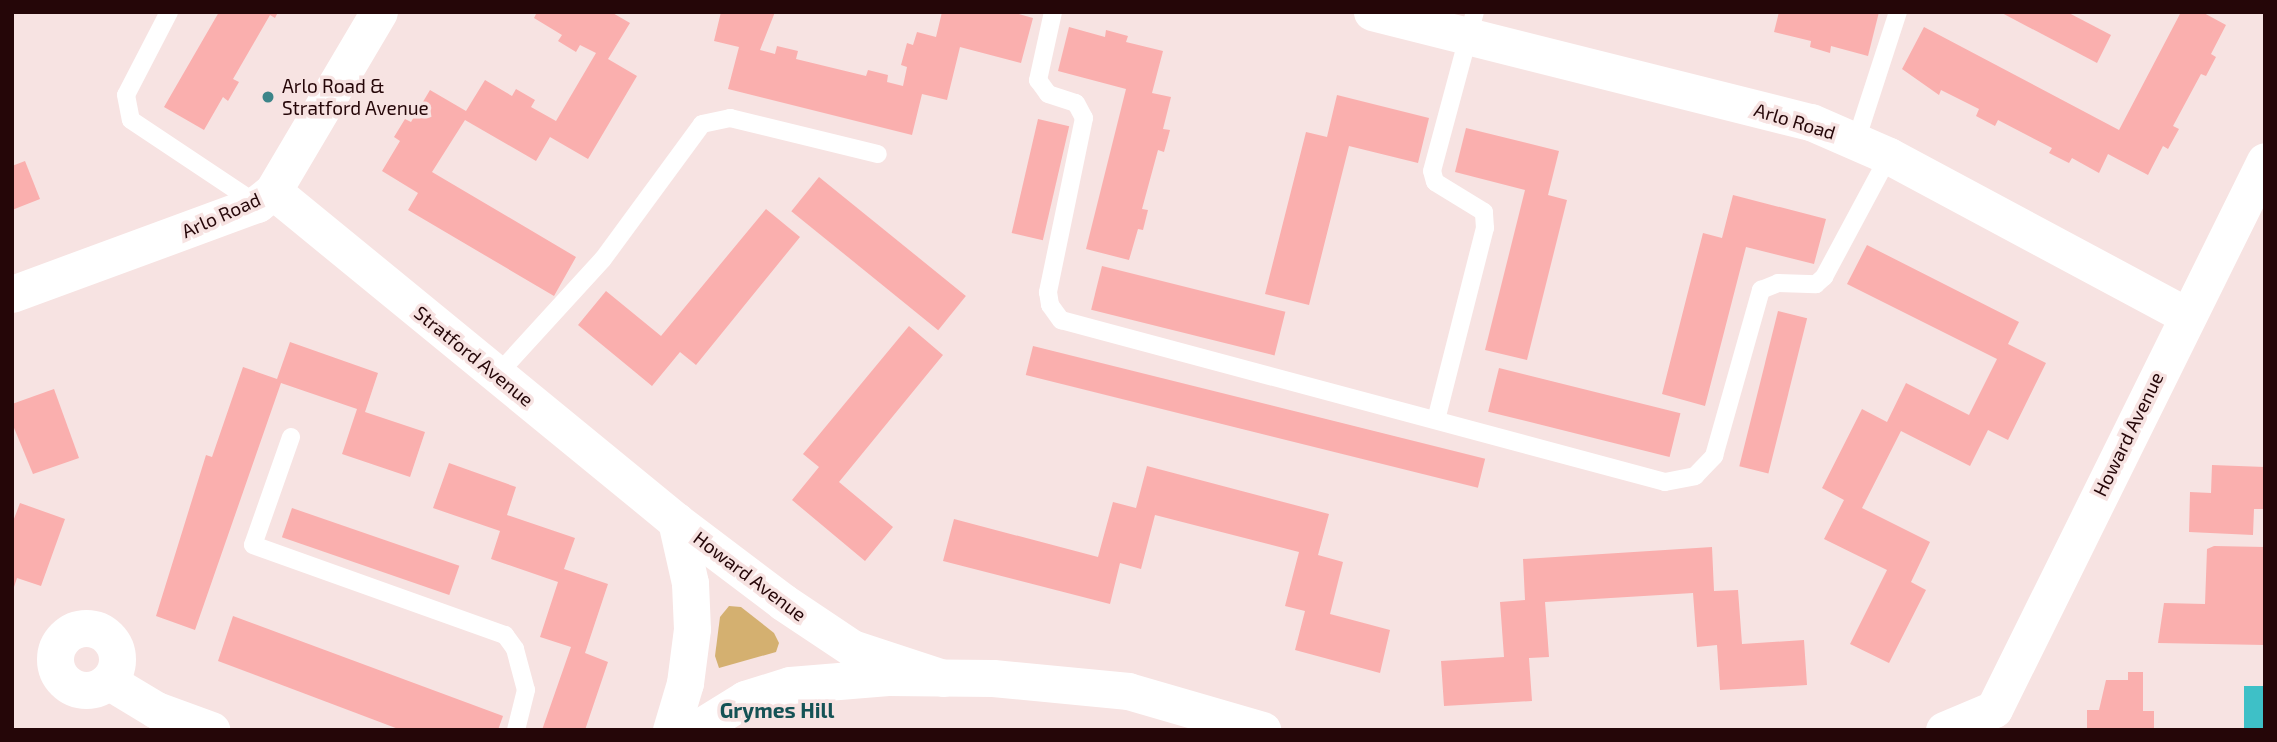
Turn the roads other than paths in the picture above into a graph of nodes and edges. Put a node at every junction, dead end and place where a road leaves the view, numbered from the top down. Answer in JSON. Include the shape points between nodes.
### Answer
{"nodes":[{"id":1,"x":169,"y":12,"type":"edge"},
{"id":2,"x":379,"y":12,"type":"edge"},
{"id":3,"x":1053,"y":12,"type":"edge"},
{"id":4,"x":1372,"y":12,"type":"edge"},
{"id":5,"x":1898,"y":12,"type":"edge"},
{"id":6,"x":1472,"y":25,"type":"edge"},
{"id":7,"x":1856,"y":141,"type":"junction"},
{"id":8,"x":878,"y":154,"type":"dead end"},
{"id":9,"x":1889,"y":156,"type":"junction"},
{"id":10,"x":2265,"y":161,"type":"edge"},
{"id":11,"x":265,"y":197,"type":"junction"},
{"id":12,"x":12,"y":294,"type":"edge"},
{"id":13,"x":2186,"y":315,"type":"junction"},
{"id":14,"x":497,"y":374,"type":"junction"},
{"id":15,"x":1436,"y":420,"type":"junction"},
{"id":16,"x":291,"y":437,"type":"dead end"},
{"id":17,"x":676,"y":521,"type":"junction"},
{"id":18,"x":943,"y":678,"type":"junction"},
{"id":19,"x":108,"y":681,"type":"dead end"},
{"id":20,"x":1992,"y":719,"type":"edge"},
{"id":21,"x":211,"y":730,"type":"edge"},
{"id":22,"x":516,"y":730,"type":"edge"},
{"id":23,"x":671,"y":730,"type":"edge"},
{"id":24,"x":695,"y":730,"type":"edge"},
{"id":25,"x":1262,"y":730,"type":"edge"},
{"id":26,"x":1944,"y":730,"type":"edge"}],
"edges":[{"from":1,"to":11,"type":"lane","via":[[126,95],[131,120]]},
{"from":2,"to":11,"type":"street","name":"Arlo Road"},
{"from":3,"to":15,"type":"lane","via":[[1038,80],[1048,94],[1076,103],[1084,118],[1048,292],[1054,314],[1061,320]]},
{"from":4,"to":6,"type":"street","name":"Arlo Road"},
{"from":5,"to":7,"type":"lane"},
{"from":6,"to":7,"type":"street","name":"Arlo Road","via":[[1811,122]]},
{"from":6,"to":15,"type":"lane","via":[[1433,172],[1435,182],[1479,207],[1485,228]]},
{"from":7,"to":9,"type":"street","name":"Arlo Road"},
{"from":8,"to":14,"type":"lane","via":[[730,118],[702,124],[603,259]]},
{"from":9,"to":13,"type":"street","name":"Arlo Road"},
{"from":9,"to":15,"type":"lane","via":[[1824,277],[1808,285],[1779,283],[1761,290],[1714,456],[1695,476],[1665,482],[1642,478]]},
{"from":10,"to":13,"type":"street","name":"Howard Avenue"},
{"from":11,"to":12,"type":"street","name":"Arlo Road"},
{"from":11,"to":14,"type":"street","name":"Stratford Avenue"},
{"from":13,"to":20,"type":"street","name":"Howard Avenue"},
{"from":14,"to":17,"type":"street","name":"Stratford Avenue"},
{"from":16,"to":22,"type":"lane","via":[[253,545],[505,635],[515,649],[526,690]]},
{"from":17,"to":18,"type":"street","name":"Howard Avenue","via":[[852,648]]},
{"from":17,"to":23,"type":"street","name":"Howard Avenue","via":[[690,583],[692,629],[685,684]]},
{"from":18,"to":24,"type":"street","name":"Howard Avenue","via":[[790,685],[745,699]]},
{"from":18,"to":25,"type":"street","name":"Howard Avenue","via":[[1128,691]]},
{"from":19,"to":21,"type":"street","via":[[156,710]]},
{"from":20,"to":26,"type":"street","name":"Howard Avenue"}]}
